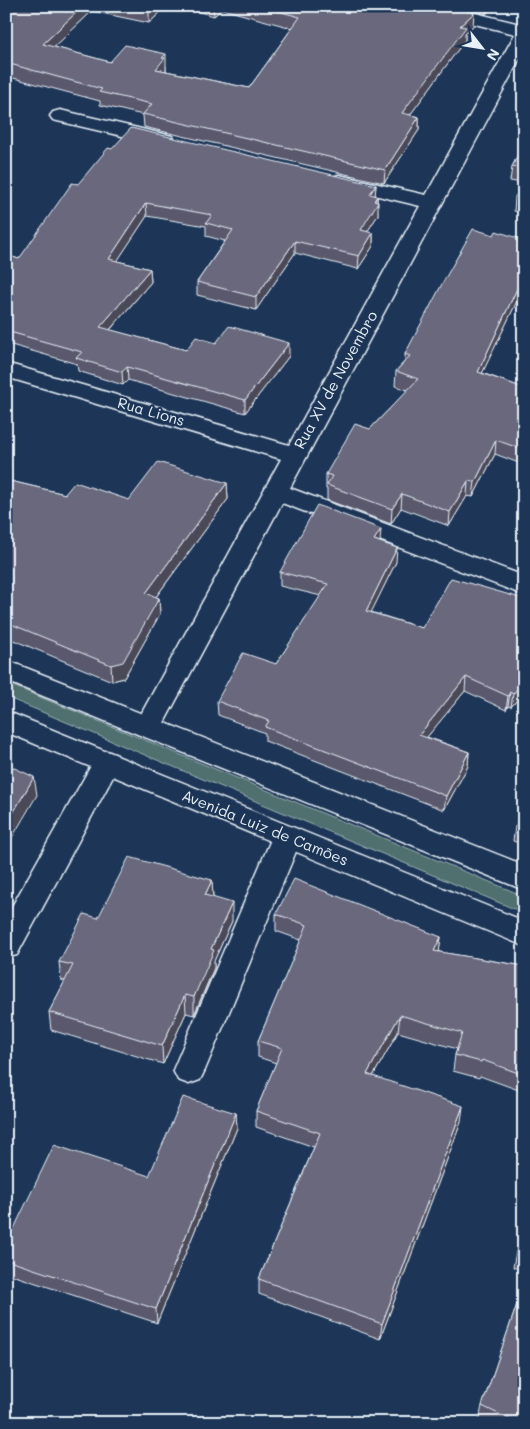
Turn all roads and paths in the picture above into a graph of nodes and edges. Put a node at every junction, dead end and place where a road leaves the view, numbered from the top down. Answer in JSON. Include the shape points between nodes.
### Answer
{"nodes":[{"id":1,"x":424,"y":6,"type":"edge"},
{"id":2,"x":524,"y":32,"type":"edge"},
{"id":3,"x":60,"y":116,"type":"dead end"},
{"id":4,"x":184,"y":145,"type":"edge"},
{"id":5,"x":318,"y":176,"type":"edge"},
{"id":6,"x":432,"y":203,"type":"junction"},
{"id":7,"x":6,"y":370,"type":"edge"},
{"id":8,"x":295,"y":455,"type":"junction"},
{"id":9,"x":275,"y":491,"type":"junction"},
{"id":10,"x":524,"y":586,"type":"edge"},
{"id":11,"x":6,"y":670,"type":"edge"},
{"id":12,"x":6,"y":721,"type":"edge"},
{"id":13,"x":148,"y":727,"type":"junction"},
{"id":14,"x":107,"y":762,"type":"junction"},
{"id":15,"x":288,"y":837,"type":"junction"},
{"id":16,"x":524,"y":878,"type":"edge"},
{"id":17,"x":524,"y":934,"type":"edge"},
{"id":18,"x":6,"y":946,"type":"edge"},
{"id":19,"x":189,"y":1070,"type":"dead end"}],
"edges":[{"from":1,"to":2,"type":"street"},
{"from":2,"to":6,"type":"street","name":"Rua XV de Novembro"},
{"from":3,"to":4,"type":"street"},
{"from":5,"to":6,"type":"street"},
{"from":6,"to":8,"type":"street","name":"Rua XV de Novembro"},
{"from":7,"to":8,"type":"street","name":"Rua Lions"},
{"from":8,"to":9,"type":"street","name":"Rua XV de Novembro"},
{"from":9,"to":10,"type":"street"},
{"from":9,"to":13,"type":"street","name":"Rua XV de Novembro"},
{"from":11,"to":13,"type":"street"},
{"from":12,"to":14,"type":"street","name":"Avenida Luiz de Camões"},
{"from":13,"to":16,"type":"street"},
{"from":14,"to":15,"type":"street","name":"Avenida Luiz de Camões"},
{"from":14,"to":18,"type":"street"},
{"from":15,"to":17,"type":"street","name":"Avenida Luiz de Camões"},
{"from":15,"to":19,"type":"street"}]}
